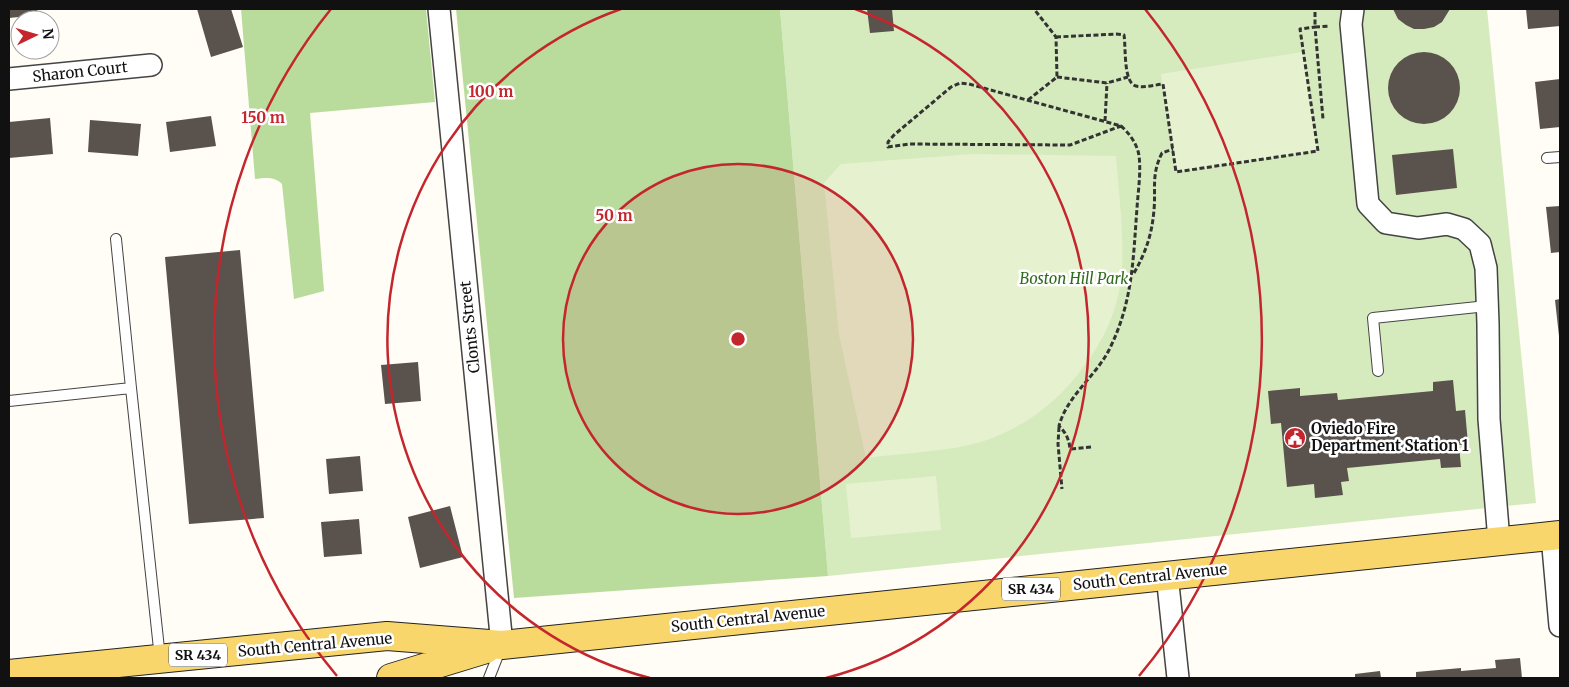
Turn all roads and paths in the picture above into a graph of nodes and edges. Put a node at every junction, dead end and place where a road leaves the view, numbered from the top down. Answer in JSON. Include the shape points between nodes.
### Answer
{"nodes":[{"id":1,"x":439,"y":9,"type":"edge"},
{"id":2,"x":1034,"y":9,"type":"edge"},
{"id":3,"x":1352,"y":9,"type":"edge"},
{"id":4,"x":1056,"y":37,"type":"junction"},
{"id":5,"x":151,"y":65,"type":"dead end"},
{"id":6,"x":1057,"y":77,"type":"junction"},
{"id":7,"x":1128,"y":77,"type":"junction"},
{"id":8,"x":9,"y":78,"type":"edge"},
{"id":9,"x":1107,"y":83,"type":"junction"},
{"id":10,"x":1028,"y":100,"type":"junction"},
{"id":11,"x":1323,"y":119,"type":"dead end"},
{"id":12,"x":1105,"y":121,"type":"junction"},
{"id":13,"x":1121,"y":126,"type":"junction"},
{"id":14,"x":1173,"y":149,"type":"junction"},
{"id":15,"x":1560,"y":157,"type":"edge"},
{"id":16,"x":1547,"y":158,"type":"dead end"},
{"id":17,"x":116,"y":239,"type":"dead end"},
{"id":18,"x":1132,"y":276,"type":"junction"},
{"id":19,"x":1487,"y":306,"type":"junction"},
{"id":20,"x":1378,"y":371,"type":"dead end"},
{"id":21,"x":132,"y":388,"type":"junction"},
{"id":22,"x":9,"y":401,"type":"edge"},
{"id":23,"x":1059,"y":426,"type":"junction"},
{"id":24,"x":1090,"y":447,"type":"dead end"},
{"id":25,"x":1062,"y":489,"type":"dead end"},
{"id":26,"x":1556,"y":536,"type":"edge"},
{"id":27,"x":1499,"y":541,"type":"junction"},
{"id":28,"x":1168,"y":575,"type":"junction"},
{"id":29,"x":1560,"y":626,"type":"edge"},
{"id":30,"x":502,"y":644,"type":"junction"},
{"id":31,"x":160,"y":659,"type":"junction"},
{"id":32,"x":9,"y":674,"type":"edge"},
{"id":33,"x":391,"y":678,"type":"edge"},
{"id":34,"x":489,"y":678,"type":"edge"},
{"id":35,"x":1178,"y":678,"type":"edge"}],
"edges":[{"from":1,"to":30,"type":"street","name":"Clonts Street"},
{"from":2,"to":4,"type":"path"},
{"from":3,"to":19,"type":"street","via":[[1368,204],[1386,222],[1418,228],[1447,224],[1464,229],[1480,244],[1486,268]]},
{"from":4,"to":6,"type":"path"},
{"from":4,"to":7,"type":"path","via":[[1124,35]]},
{"from":5,"to":8,"type":"street","name":"Sharon Court"},
{"from":6,"to":9,"type":"path"},
{"from":6,"to":10,"type":"path"},
{"from":7,"to":9,"type":"path"},
{"from":7,"to":14,"type":"path","via":[[1134,86],[1163,84]]},
{"from":9,"to":12,"type":"path"},
{"from":10,"to":12,"type":"path"},
{"from":10,"to":13,"type":"path","via":[[960,83],[894,135],[888,147],[910,144],[1070,145]]},
{"from":11,"to":14,"type":"path","via":[[1315,27],[1300,29],[1318,150],[1176,172]]},
{"from":12,"to":13,"type":"path"},
{"from":13,"to":18,"type":"path","via":[[1127,130],[1138,150]]},
{"from":14,"to":18,"type":"path","via":[[1162,153],[1156,164],[1152,233]]},
{"from":15,"to":16,"type":"lane"},
{"from":17,"to":21,"type":"lane"},
{"from":18,"to":23,"type":"path","via":[[1122,321],[1108,351],[1068,406]]},
{"from":19,"to":20,"type":"lane","via":[[1373,318]]},
{"from":19,"to":27,"type":"street","via":[[1489,419]]},
{"from":21,"to":22,"type":"lane"},
{"from":21,"to":31,"type":"lane"},
{"from":23,"to":24,"type":"path","via":[[1069,440],[1070,449]]},
{"from":23,"to":25,"type":"path"},
{"from":26,"to":27,"type":"main road","name":"South Central Avenue","number":"SR 434"},
{"from":26,"to":29,"type":"street"},
{"from":27,"to":28,"type":"main road","name":"South Central Avenue","number":"SR 434"},
{"from":28,"to":30,"type":"main road","name":"South Central Avenue","number":"SR 434"},
{"from":28,"to":35,"type":"street"},
{"from":30,"to":31,"type":"main road","name":"South Central Avenue","number":"SR 434","via":[[387,636]]},
{"from":30,"to":33,"type":"main road","name":"South Central Avenue","number":"SR 434"},
{"from":30,"to":34,"type":"lane"},
{"from":31,"to":32,"type":"main road","name":"South Central Avenue","number":"SR 434"}]}
